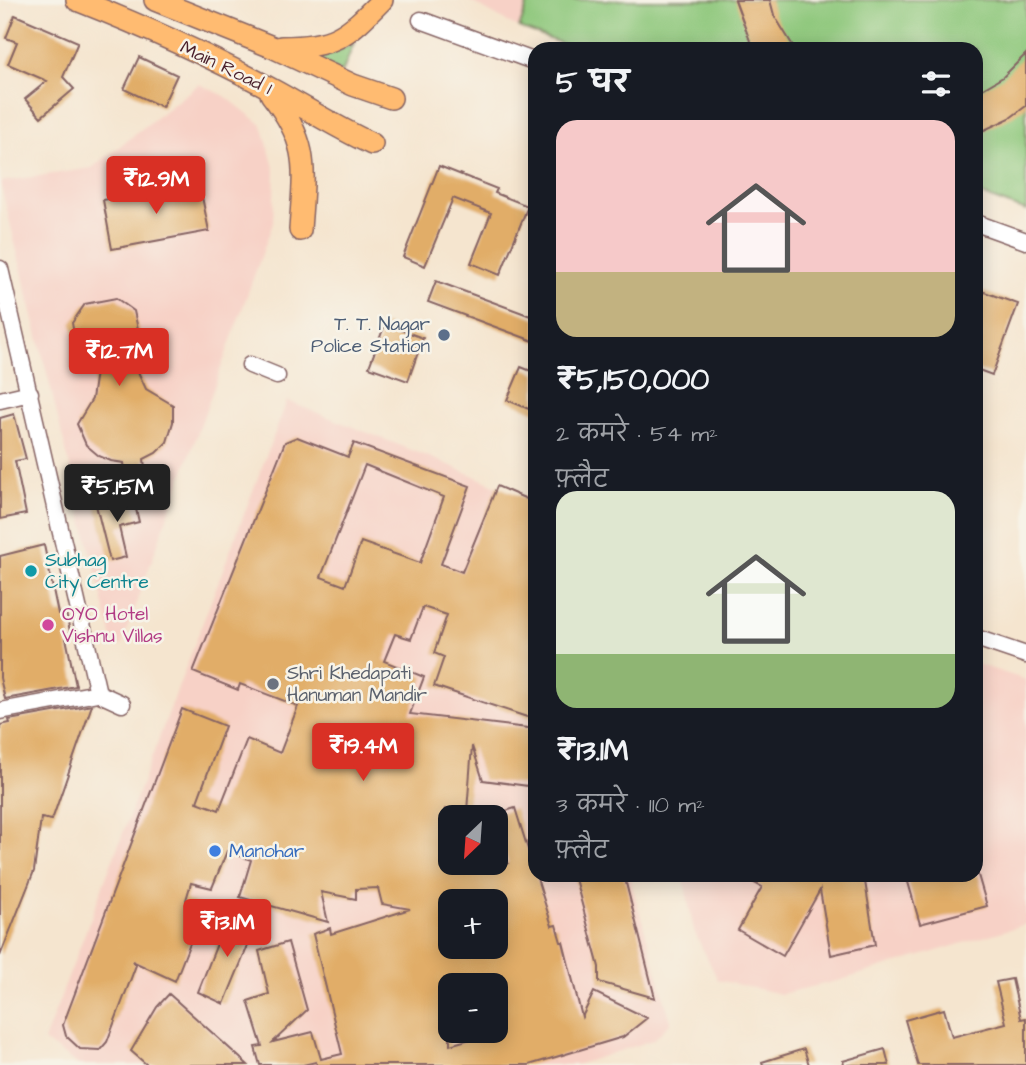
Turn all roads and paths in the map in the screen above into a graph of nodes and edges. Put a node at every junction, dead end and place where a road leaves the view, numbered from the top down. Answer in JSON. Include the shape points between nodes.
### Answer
{"nodes":[{"id":1,"x":77,"y":0,"type":"edge"},
{"id":2,"x":155,"y":0,"type":"edge"},
{"id":3,"x":382,"y":0,"type":"edge"},
{"id":4,"x":421,"y":20,"type":"dead end"},
{"id":5,"x":272,"y":47,"type":"junction"},
{"id":6,"x":528,"y":59,"type":"edge"},
{"id":7,"x":263,"y":85,"type":"junction"},
{"id":8,"x":391,"y":99,"type":"dead end"},
{"id":9,"x":372,"y":144,"type":"dead end"},
{"id":10,"x":983,"y":226,"type":"edge"},
{"id":11,"x":300,"y":230,"type":"dead end"},
{"id":12,"x":1026,"y":241,"type":"edge"},
{"id":13,"x":0,"y":269,"type":"edge"},
{"id":14,"x":250,"y":365,"type":"dead end"},
{"id":15,"x":277,"y":376,"type":"dead end"},
{"id":16,"x":30,"y":393,"type":"junction"},
{"id":17,"x":0,"y":401,"type":"edge"},
{"id":18,"x":983,"y":640,"type":"edge"},
{"id":19,"x":1026,"y":654,"type":"edge"},
{"id":20,"x":98,"y":693,"type":"junction"},
{"id":21,"x":122,"y":704,"type":"dead end"},
{"id":22,"x":0,"y":711,"type":"edge"}],
"edges":[{"from":1,"to":7,"type":"main road","name":"Main Road 1"},
{"from":2,"to":5,"type":"main road","name":"Main Road 1"},
{"from":3,"to":5,"type":"main road","via":[[349,32],[330,42]]},
{"from":4,"to":6,"type":"street"},
{"from":5,"to":8,"type":"main road","name":"Main Road 1"},
{"from":7,"to":9,"type":"main road","name":"Main Road 1"},
{"from":7,"to":11,"type":"main road","via":[[292,123],[301,146]]},
{"from":10,"to":12,"type":"street"},
{"from":13,"to":16,"type":"street"},
{"from":14,"to":15,"type":"street"},
{"from":16,"to":17,"type":"street"},
{"from":16,"to":20,"type":"street"},
{"from":18,"to":19,"type":"street"},
{"from":20,"to":21,"type":"street"},
{"from":20,"to":22,"type":"street"}]}
